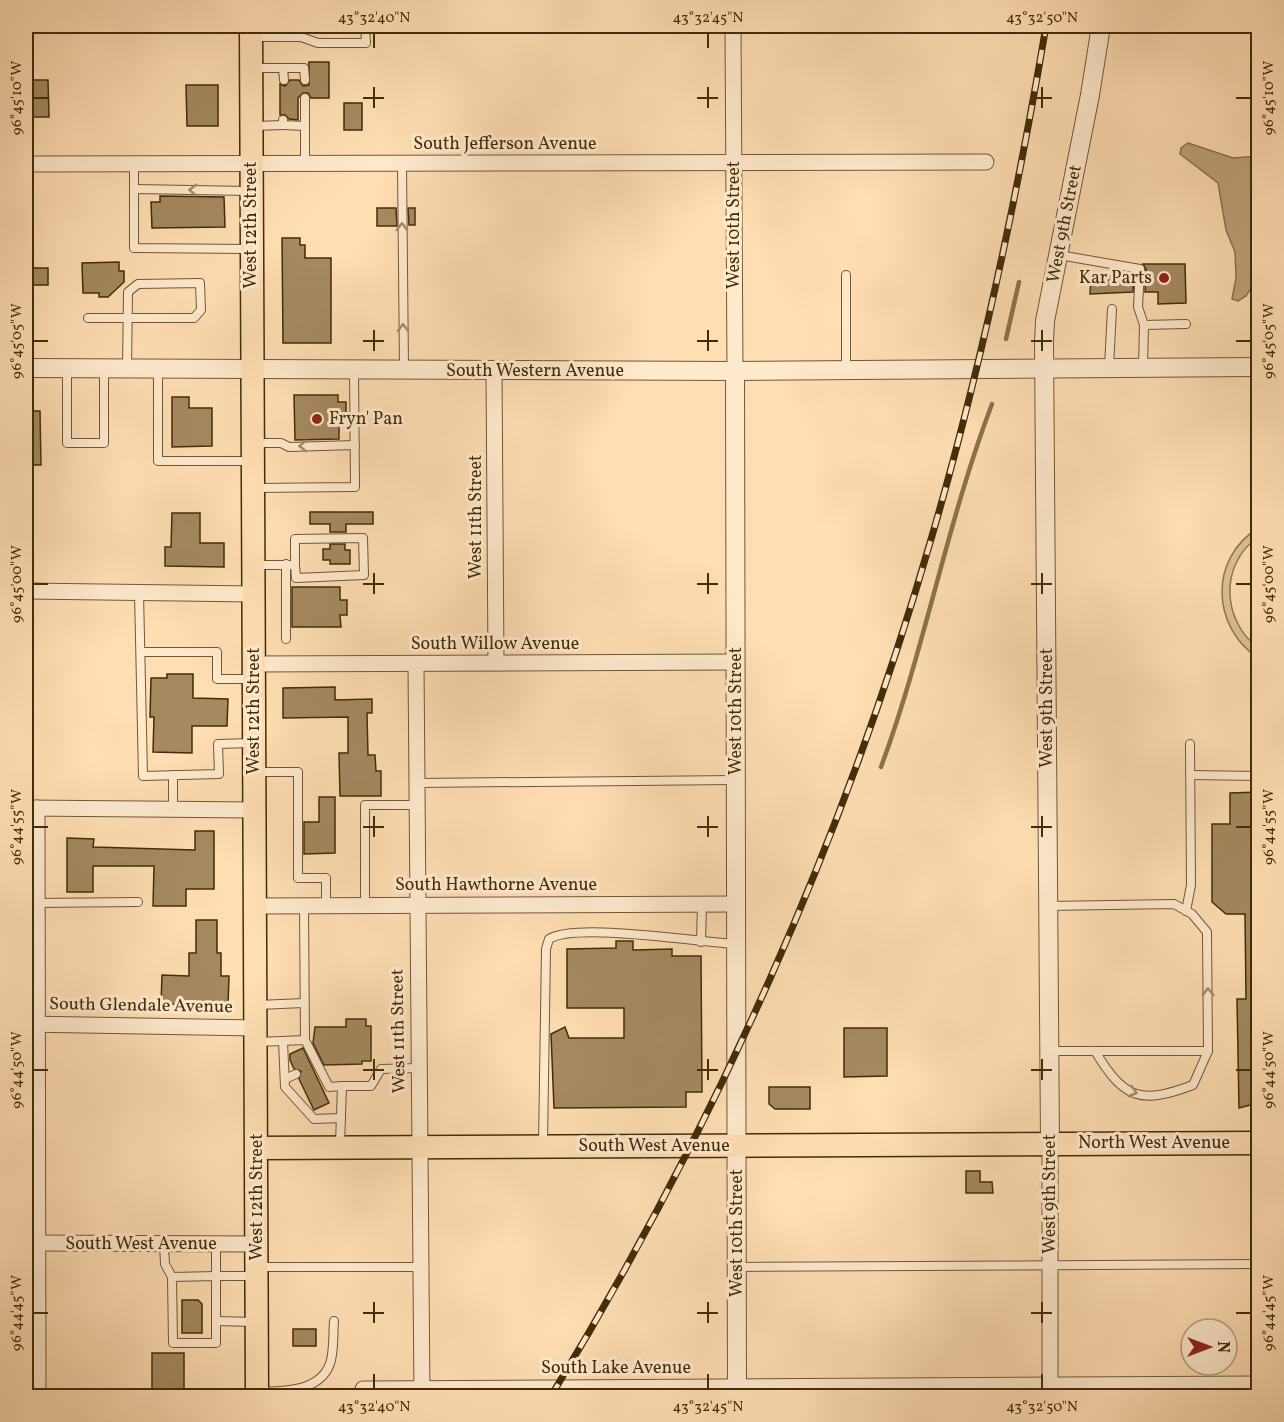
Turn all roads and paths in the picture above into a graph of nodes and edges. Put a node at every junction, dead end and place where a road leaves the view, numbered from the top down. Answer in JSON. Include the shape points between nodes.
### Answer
{"nodes":[{"id":1,"x":301,"y":26,"type":"edge"},
{"id":2,"x":365,"y":26,"type":"edge"},
{"id":3,"x":733,"y":26,"type":"edge"},
{"id":4,"x":1101,"y":26,"type":"edge"},
{"id":5,"x":251,"y":31,"type":"edge"},
{"id":6,"x":301,"y":37,"type":"junction"},
{"id":7,"x":251,"y":68,"type":"junction"},
{"id":8,"x":283,"y":68,"type":"junction"},
{"id":9,"x":284,"y":80,"type":"dead end"},
{"id":10,"x":305,"y":80,"type":"dead end"},
{"id":11,"x":305,"y":98,"type":"dead end"},
{"id":12,"x":251,"y":126,"type":"junction"},
{"id":13,"x":305,"y":126,"type":"junction"},
{"id":14,"x":734,"y":162,"type":"junction"},
{"id":15,"x":986,"y":162,"type":"dead end"},
{"id":16,"x":26,"y":164,"type":"edge"},
{"id":17,"x":134,"y":164,"type":"junction"},
{"id":18,"x":251,"y":164,"type":"junction"},
{"id":19,"x":305,"y":164,"type":"junction"},
{"id":20,"x":402,"y":164,"type":"junction"},
{"id":21,"x":134,"y":189,"type":"junction"},
{"id":22,"x":251,"y":191,"type":"junction"},
{"id":23,"x":252,"y":249,"type":"junction"},
{"id":24,"x":1059,"y":255,"type":"junction"},
{"id":25,"x":846,"y":275,"type":"dead end"},
{"id":26,"x":1112,"y":309,"type":"dead end"},
{"id":27,"x":88,"y":318,"type":"dead end"},
{"id":28,"x":128,"y":318,"type":"junction"},
{"id":29,"x":1186,"y":324,"type":"dead end"},
{"id":30,"x":1144,"y":325,"type":"junction"},
{"id":31,"x":1109,"y":367,"type":"junction"},
{"id":32,"x":1143,"y":367,"type":"junction"},
{"id":33,"x":1258,"y":367,"type":"edge"},
{"id":34,"x":26,"y":368,"type":"edge"},
{"id":35,"x":67,"y":368,"type":"junction"},
{"id":36,"x":104,"y":368,"type":"junction"},
{"id":37,"x":128,"y":368,"type":"junction"},
{"id":38,"x":158,"y":368,"type":"junction"},
{"id":39,"x":1044,"y":368,"type":"junction"},
{"id":40,"x":252,"y":369,"type":"junction"},
{"id":41,"x":354,"y":370,"type":"junction"},
{"id":42,"x":404,"y":370,"type":"junction"},
{"id":43,"x":846,"y":370,"type":"junction"},
{"id":44,"x":494,"y":371,"type":"junction"},
{"id":45,"x":735,"y":371,"type":"junction"},
{"id":46,"x":355,"y":445,"type":"junction"},
{"id":47,"x":253,"y":452,"type":"junction"},
{"id":48,"x":253,"y":488,"type":"junction"},
{"id":49,"x":291,"y":564,"type":"junction"},
{"id":50,"x":254,"y":565,"type":"junction"},
{"id":51,"x":26,"y":591,"type":"edge"},
{"id":52,"x":139,"y":593,"type":"junction"},
{"id":53,"x":254,"y":594,"type":"junction"},
{"id":54,"x":286,"y":639,"type":"dead end"},
{"id":55,"x":141,"y":652,"type":"junction"},
{"id":56,"x":736,"y":662,"type":"junction"},
{"id":57,"x":496,"y":663,"type":"junction"},
{"id":58,"x":416,"y":664,"type":"junction"},
{"id":59,"x":254,"y":671,"type":"junction"},
{"id":60,"x":254,"y":743,"type":"junction"},
{"id":61,"x":1190,"y":744,"type":"dead end"},
{"id":62,"x":255,"y":772,"type":"junction"},
{"id":63,"x":173,"y":775,"type":"junction"},
{"id":64,"x":1190,"y":775,"type":"junction"},
{"id":65,"x":1258,"y":776,"type":"edge"},
{"id":66,"x":736,"y":780,"type":"junction"},
{"id":67,"x":417,"y":783,"type":"junction"},
{"id":68,"x":417,"y":805,"type":"junction"},
{"id":69,"x":31,"y":808,"type":"edge"},
{"id":70,"x":173,"y":809,"type":"junction"},
{"id":71,"x":255,"y":810,"type":"junction"},
{"id":72,"x":138,"y":902,"type":"dead end"},
{"id":73,"x":36,"y":903,"type":"junction"},
{"id":74,"x":702,"y":904,"type":"junction"},
{"id":75,"x":736,"y":904,"type":"junction"},
{"id":76,"x":304,"y":905,"type":"junction"},
{"id":77,"x":326,"y":905,"type":"junction"},
{"id":78,"x":365,"y":905,"type":"junction"},
{"id":79,"x":418,"y":905,"type":"junction"},
{"id":80,"x":255,"y":906,"type":"junction"},
{"id":81,"x":1048,"y":906,"type":"junction"},
{"id":82,"x":1186,"y":911,"type":"junction"},
{"id":83,"x":702,"y":942,"type":"junction"},
{"id":84,"x":736,"y":944,"type":"junction"},
{"id":85,"x":304,"y":1003,"type":"junction"},
{"id":86,"x":256,"y":1005,"type":"junction"},
{"id":87,"x":31,"y":1024,"type":"edge"},
{"id":88,"x":256,"y":1035,"type":"junction"},
{"id":89,"x":305,"y":1040,"type":"junction"},
{"id":90,"x":283,"y":1041,"type":"junction"},
{"id":91,"x":1050,"y":1051,"type":"junction"},
{"id":92,"x":1095,"y":1051,"type":"junction"},
{"id":93,"x":1208,"y":1051,"type":"junction"},
{"id":94,"x":419,"y":1068,"type":"junction"},
{"id":95,"x":296,"y":1074,"type":"dead end"},
{"id":96,"x":285,"y":1078,"type":"junction"},
{"id":97,"x":342,"y":1086,"type":"junction"},
{"id":98,"x":307,"y":1098,"type":"dead end"},
{"id":99,"x":298,"y":1102,"type":"junction"},
{"id":100,"x":340,"y":1118,"type":"junction"},
{"id":101,"x":1050,"y":1143,"type":"junction"},
{"id":102,"x":1258,"y":1143,"type":"edge"},
{"id":103,"x":737,"y":1145,"type":"junction"},
{"id":104,"x":543,"y":1147,"type":"junction"},
{"id":105,"x":257,"y":1148,"type":"junction"},
{"id":106,"x":340,"y":1148,"type":"junction"},
{"id":107,"x":420,"y":1148,"type":"junction"},
{"id":108,"x":32,"y":1243,"type":"edge"},
{"id":109,"x":164,"y":1244,"type":"junction"},
{"id":110,"x":216,"y":1244,"type":"junction"},
{"id":111,"x":257,"y":1262,"type":"junction"},
{"id":112,"x":1258,"y":1264,"type":"edge"},
{"id":113,"x":1049,"y":1266,"type":"junction"},
{"id":114,"x":421,"y":1267,"type":"junction"},
{"id":115,"x":737,"y":1267,"type":"junction"},
{"id":116,"x":216,"y":1276,"type":"junction"},
{"id":117,"x":172,"y":1277,"type":"junction"},
{"id":118,"x":216,"y":1321,"type":"junction"},
{"id":119,"x":334,"y":1321,"type":"dead end"},
{"id":120,"x":257,"y":1322,"type":"junction"},
{"id":121,"x":1258,"y":1384,"type":"edge"},
{"id":122,"x":363,"y":1389,"type":"dead end"},
{"id":123,"x":1050,"y":1391,"type":"edge"},
{"id":124,"x":737,"y":1392,"type":"edge"},
{"id":125,"x":422,"y":1393,"type":"edge"},
{"id":126,"x":563,"y":1393,"type":"edge"},
{"id":127,"x":257,"y":1394,"type":"edge"},
{"id":128,"x":38,"y":1396,"type":"edge"}],
"edges":[{"from":1,"to":6,"type":"lane"},
{"from":2,"to":6,"type":"lane","via":[[366,43],[318,44]]},
{"from":3,"to":14,"type":"street","name":"West 10th Street"},
{"from":4,"to":24,"type":"street","name":"West 9th Street"},
{"from":5,"to":6,"type":"lane"},
{"from":5,"to":7,"type":"main road","name":"West 12th Street"},
{"from":7,"to":8,"type":"lane"},
{"from":7,"to":12,"type":"main road","name":"West 12th Street"},
{"from":8,"to":9,"type":"lane"},
{"from":8,"to":10,"type":"lane","via":[[304,68]]},
{"from":11,"to":13,"type":"lane"},
{"from":12,"to":13,"type":"lane"},
{"from":12,"to":18,"type":"main road","name":"West 12th Street"},
{"from":13,"to":19,"type":"lane"},
{"from":14,"to":15,"type":"street","name":"South Jefferson Avenue"},
{"from":14,"to":20,"type":"street","name":"South Jefferson Avenue"},
{"from":14,"to":45,"type":"street","name":"West 10th Street"},
{"from":16,"to":17,"type":"street","name":"South Jefferson Avenue"},
{"from":17,"to":18,"type":"street","name":"South Jefferson Avenue"},
{"from":17,"to":21,"type":"lane"},
{"from":18,"to":19,"type":"street","name":"South Jefferson Avenue"},
{"from":18,"to":22,"type":"main road","name":"West 12th Street"},
{"from":19,"to":20,"type":"street","name":"South Jefferson Avenue"},
{"from":42,"to":20,"type":"lane","one_way":true},
{"from":22,"to":21,"type":"lane","one_way":true},
{"from":21,"to":23,"type":"lane","via":[[134,248]]},
{"from":22,"to":23,"type":"main road","name":"West 12th Street"},
{"from":23,"to":40,"type":"main road","name":"West 12th Street"},
{"from":24,"to":30,"type":"lane","via":[[1140,269],[1138,307]]},
{"from":24,"to":39,"type":"street","name":"West 9th Street","via":[[1045,321]]},
{"from":25,"to":43,"type":"lane"},
{"from":26,"to":31,"type":"lane"},
{"from":27,"to":28,"type":"lane"},
{"from":28,"to":28,"type":"lane","via":[[128,292],[138,284],[200,283],[201,310],[194,318]]},
{"from":28,"to":37,"type":"lane"},
{"from":29,"to":30,"type":"lane"},
{"from":30,"to":32,"type":"lane"},
{"from":31,"to":32,"type":"street","name":"South Western Avenue"},
{"from":31,"to":39,"type":"street","name":"South Western Avenue"},
{"from":32,"to":33,"type":"street","name":"South Western Avenue"},
{"from":34,"to":35,"type":"street","name":"South Western Avenue"},
{"from":35,"to":36,"type":"street","name":"South Western Avenue"},
{"from":35,"to":36,"type":"lane","via":[[67,443],[104,443]]},
{"from":36,"to":37,"type":"street","name":"South Western Avenue"},
{"from":37,"to":38,"type":"street","name":"South Western Avenue"},
{"from":38,"to":40,"type":"street","name":"South Western Avenue"},
{"from":38,"to":47,"type":"lane","via":[[158,461]]},
{"from":39,"to":43,"type":"street","name":"South Western Avenue"},
{"from":39,"to":81,"type":"street","name":"West 9th Street"},
{"from":40,"to":41,"type":"street","name":"South Western Avenue"},
{"from":40,"to":47,"type":"main road","name":"West 12th Street"},
{"from":41,"to":42,"type":"street","name":"South Western Avenue"},
{"from":41,"to":46,"type":"lane"},
{"from":42,"to":44,"type":"street","name":"South Western Avenue"},
{"from":43,"to":45,"type":"street","name":"South Western Avenue"},
{"from":44,"to":45,"type":"street","name":"South Western Avenue"},
{"from":44,"to":57,"type":"street","name":"West 11th Street"},
{"from":45,"to":56,"type":"street","name":"West 10th Street"},
{"from":46,"to":47,"type":"lane","one_way":true,"via":[[289,447],[281,442]]},
{"from":46,"to":48,"type":"lane","via":[[355,487]]},
{"from":47,"to":48,"type":"main road","name":"West 12th Street"},
{"from":48,"to":50,"type":"main road","name":"West 12th Street"},
{"from":49,"to":49,"type":"lane","via":[[296,578],[364,575],[363,538],[295,539]]},
{"from":49,"to":50,"type":"lane"},
{"from":49,"to":54,"type":"lane"},
{"from":50,"to":53,"type":"main road","name":"West 12th Street"},
{"from":51,"to":52,"type":"street"},
{"from":52,"to":53,"type":"street"},
{"from":52,"to":55,"type":"lane"},
{"from":53,"to":59,"type":"main road","name":"West 12th Street"},
{"from":55,"to":59,"type":"lane","via":[[217,652],[217,679]]},
{"from":55,"to":63,"type":"lane","via":[[143,776]]},
{"from":56,"to":57,"type":"street","name":"South Willow Avenue"},
{"from":56,"to":66,"type":"street","name":"West 10th Street"},
{"from":57,"to":58,"type":"street","name":"South Willow Avenue"},
{"from":58,"to":59,"type":"street","name":"South Willow Avenue"},
{"from":58,"to":67,"type":"street","name":"West 11th Street"},
{"from":59,"to":60,"type":"main road","name":"West 12th Street"},
{"from":60,"to":62,"type":"main road","name":"West 12th Street"},
{"from":60,"to":63,"type":"lane","via":[[218,744],[219,774]]},
{"from":61,"to":64,"type":"lane"},
{"from":62,"to":71,"type":"main road","name":"West 12th Street"},
{"from":62,"to":77,"type":"lane","via":[[298,772],[298,878],[326,878]]},
{"from":63,"to":70,"type":"lane"},
{"from":64,"to":65,"type":"lane"},
{"from":64,"to":82,"type":"lane","via":[[1191,885]]},
{"from":66,"to":67,"type":"lane"},
{"from":66,"to":75,"type":"street","name":"West 10th Street"},
{"from":67,"to":68,"type":"street","name":"West 11th Street"},
{"from":68,"to":78,"type":"lane","via":[[365,805]]},
{"from":68,"to":79,"type":"street","name":"West 11th Street"},
{"from":69,"to":70,"type":"street"},
{"from":69,"to":73,"type":"street"},
{"from":70,"to":71,"type":"street"},
{"from":71,"to":80,"type":"main road","name":"West 12th Street"},
{"from":72,"to":73,"type":"lane"},
{"from":73,"to":87,"type":"street"},
{"from":74,"to":75,"type":"street","name":"South Hawthorne Avenue"},
{"from":74,"to":79,"type":"street","name":"South Hawthorne Avenue"},
{"from":74,"to":83,"type":"lane"},
{"from":75,"to":84,"type":"street","name":"West 10th Street"},
{"from":76,"to":77,"type":"street","name":"South Hawthorne Avenue"},
{"from":76,"to":80,"type":"street","name":"South Hawthorne Avenue"},
{"from":76,"to":85,"type":"lane"},
{"from":77,"to":78,"type":"street","name":"South Hawthorne Avenue"},
{"from":78,"to":79,"type":"street","name":"South Hawthorne Avenue"},
{"from":79,"to":94,"type":"street","name":"West 11th Street"},
{"from":80,"to":86,"type":"main road","name":"West 12th Street"},
{"from":81,"to":82,"type":"lane","via":[[1174,904]]},
{"from":81,"to":91,"type":"street","name":"West 9th Street"},
{"from":93,"to":82,"type":"lane","one_way":true,"via":[[1207,932]]},
{"from":83,"to":84,"type":"lane"},
{"from":83,"to":104,"type":"lane","via":[[619,933],[567,934],[549,939],[543,1024]]},
{"from":84,"to":103,"type":"street","name":"West 10th Street"},
{"from":85,"to":86,"type":"lane"},
{"from":85,"to":89,"type":"lane"},
{"from":86,"to":88,"type":"main road","name":"West 12th Street"},
{"from":87,"to":88,"type":"street","name":"South Glendale Avenue"},
{"from":87,"to":108,"type":"street"},
{"from":88,"to":90,"type":"lane"},
{"from":88,"to":105,"type":"main road","name":"West 12th Street"},
{"from":89,"to":90,"type":"lane"},
{"from":89,"to":97,"type":"lane","via":[[326,1088]]},
{"from":90,"to":96,"type":"lane"},
{"from":91,"to":92,"type":"lane"},
{"from":91,"to":101,"type":"street","name":"West 9th Street"},
{"from":92,"to":93,"type":"lane"},
{"from":92,"to":93,"type":"lane","one_way":true,"via":[[1112,1078],[1124,1090],[1137,1095],[1167,1095],[1193,1085]]},
{"from":94,"to":97,"type":"lane","via":[[381,1069],[371,1086]]},
{"from":94,"to":107,"type":"street","name":"West 11th Street"},
{"from":95,"to":96,"type":"lane"},
{"from":96,"to":99,"type":"lane","via":[[285,1088]]},
{"from":97,"to":100,"type":"lane"},
{"from":98,"to":99,"type":"lane"},
{"from":99,"to":100,"type":"lane","via":[[314,1119]]},
{"from":100,"to":106,"type":"lane"},
{"from":101,"to":102,"type":"main road","name":"North West Avenue"},
{"from":101,"to":103,"type":"main road","name":"South West Avenue"},
{"from":101,"to":113,"type":"street","name":"West 9th Street"},
{"from":103,"to":104,"type":"main road","name":"South West Avenue"},
{"from":103,"to":115,"type":"street","name":"West 10th Street"},
{"from":104,"to":107,"type":"main road","name":"South West Avenue"},
{"from":105,"to":106,"type":"main road","name":"South West Avenue"},
{"from":105,"to":111,"type":"main road","name":"West 12th Street"},
{"from":106,"to":107,"type":"main road","name":"South West Avenue"},
{"from":107,"to":114,"type":"street","name":"West 11th Street"},
{"from":108,"to":109,"type":"street","name":"South West Avenue"},
{"from":108,"to":128,"type":"street"},
{"from":109,"to":110,"type":"street","name":"South West Avenue"},
{"from":109,"to":117,"type":"lane","via":[[165,1264]]},
{"from":110,"to":111,"type":"street","name":"South West Avenue"},
{"from":110,"to":116,"type":"lane"},
{"from":111,"to":114,"type":"lane"},
{"from":111,"to":116,"type":"lane"},
{"from":111,"to":120,"type":"main road","name":"West 12th Street"},
{"from":112,"to":113,"type":"lane"},
{"from":113,"to":115,"type":"lane"},
{"from":113,"to":123,"type":"street","name":"West 9th Street"},
{"from":114,"to":125,"type":"street","name":"West 11th Street"},
{"from":115,"to":124,"type":"street","name":"West 10th Street"},
{"from":116,"to":117,"type":"lane"},
{"from":116,"to":118,"type":"lane"},
{"from":117,"to":118,"type":"lane","via":[[173,1343],[216,1343]]},
{"from":118,"to":120,"type":"lane"},
{"from":119,"to":127,"type":"lane","via":[[332,1359],[323,1374],[303,1389]]},
{"from":120,"to":127,"type":"main road","name":"West 12th Street"},
{"from":121,"to":123,"type":"street","name":"South Lake Avenue"},
{"from":122,"to":125,"type":"street","name":"South Lake Avenue"},
{"from":123,"to":124,"type":"street","name":"South Lake Avenue"},
{"from":124,"to":126,"type":"street","name":"South Lake Avenue"},
{"from":125,"to":126,"type":"street","name":"South Lake Avenue"}]}
